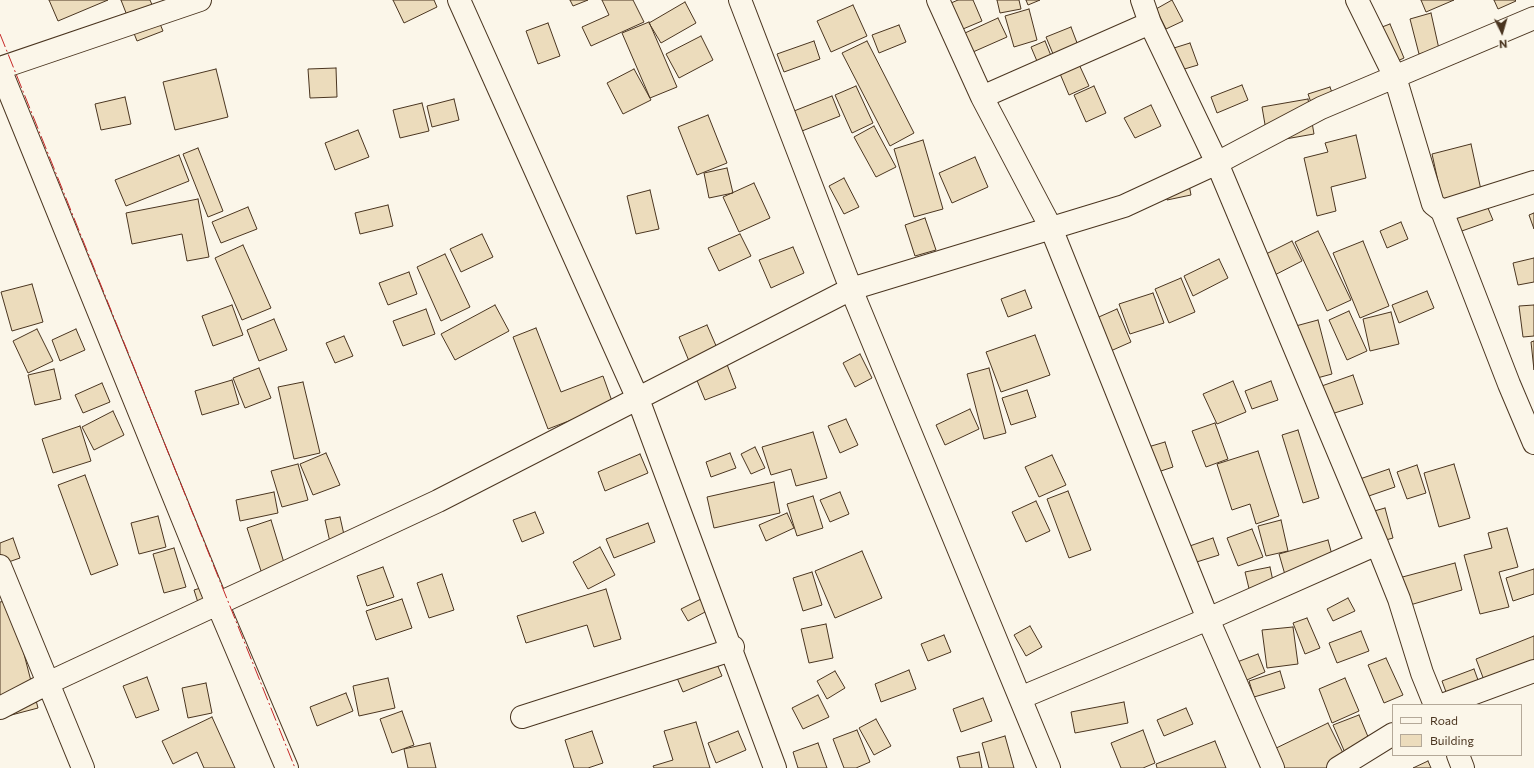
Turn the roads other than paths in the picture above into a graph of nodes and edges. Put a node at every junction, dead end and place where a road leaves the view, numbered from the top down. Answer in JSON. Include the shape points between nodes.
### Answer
{"nodes":[{"id":1,"x":200,"y":0,"type":"edge"},
{"id":2,"x":459,"y":0,"type":"edge"},
{"id":3,"x":740,"y":0,"type":"edge"},
{"id":4,"x":938,"y":0,"type":"edge"},
{"id":5,"x":1142,"y":0,"type":"edge"},
{"id":6,"x":1357,"y":0,"type":"edge"},
{"id":7,"x":1534,"y":18,"type":"edge"},
{"id":8,"x":1150,"y":23,"type":"junction"},
{"id":9,"x":0,"y":69,"type":"edge"},
{"id":10,"x":1395,"y":77,"type":"junction"},
{"id":11,"x":982,"y":97,"type":"junction"},
{"id":12,"x":1217,"y":163,"type":"junction"},
{"id":13,"x":1534,"y":182,"type":"edge"},
{"id":14,"x":1442,"y":211,"type":"junction"},
{"id":15,"x":1051,"y":228,"type":"junction"},
{"id":16,"x":851,"y":289,"type":"junction"},
{"id":17,"x":638,"y":399,"type":"junction"},
{"id":18,"x":1534,"y":443,"type":"edge"},
{"id":19,"x":1377,"y":544,"type":"junction"},
{"id":20,"x":0,"y":566,"type":"edge"},
{"id":21,"x":217,"y":603,"type":"junction"},
{"id":22,"x":1208,"y":619,"type":"junction"},
{"id":23,"x":732,"y":648,"type":"junction"},
{"id":24,"x":1534,"y":671,"type":"edge"},
{"id":25,"x":48,"y":683,"type":"junction"},
{"id":26,"x":1020,"y":698,"type":"junction"},
{"id":27,"x":1435,"y":704,"type":"edge"},
{"id":28,"x":1445,"y":704,"type":"edge"},
{"id":29,"x":0,"y":708,"type":"edge"},
{"id":30,"x":522,"y":717,"type":"dead end"},
{"id":31,"x":1392,"y":735,"type":"edge"},
{"id":32,"x":1458,"y":756,"type":"edge"},
{"id":33,"x":83,"y":768,"type":"edge"},
{"id":34,"x":287,"y":768,"type":"edge"},
{"id":35,"x":775,"y":768,"type":"edge"},
{"id":36,"x":1049,"y":768,"type":"edge"},
{"id":37,"x":1273,"y":768,"type":"edge"},
{"id":38,"x":1338,"y":768,"type":"edge"},
{"id":39,"x":1463,"y":768,"type":"edge"}],
"edges":[{"from":1,"to":9,"type":"street"},
{"from":2,"to":17,"type":"street"},
{"from":3,"to":16,"type":"street"},
{"from":4,"to":11,"type":"street"},
{"from":5,"to":8,"type":"street"},
{"from":6,"to":10,"type":"street"},
{"from":7,"to":10,"type":"street"},
{"from":8,"to":11,"type":"street"},
{"from":8,"to":12,"type":"street"},
{"from":9,"to":21,"type":"street"},
{"from":10,"to":12,"type":"street","via":[[1321,108]]},
{"from":10,"to":14,"type":"street","via":[[1433,204]]},
{"from":11,"to":15,"type":"street"},
{"from":12,"to":15,"type":"street","via":[[1124,206]]},
{"from":12,"to":19,"type":"street"},
{"from":13,"to":14,"type":"street"},
{"from":14,"to":18,"type":"street"},
{"from":15,"to":16,"type":"street"},
{"from":15,"to":22,"type":"street"},
{"from":16,"to":17,"type":"street"},
{"from":16,"to":26,"type":"street"},
{"from":17,"to":21,"type":"street","via":[[438,501]]},
{"from":17,"to":23,"type":"street"},
{"from":19,"to":22,"type":"street"},
{"from":19,"to":27,"type":"street","via":[[1399,599]]},
{"from":20,"to":25,"type":"street"},
{"from":21,"to":25,"type":"street"},
{"from":21,"to":34,"type":"street"},
{"from":22,"to":26,"type":"street"},
{"from":22,"to":37,"type":"street"},
{"from":23,"to":30,"type":"street"},
{"from":23,"to":35,"type":"street"},
{"from":24,"to":28,"type":"street"},
{"from":25,"to":29,"type":"street"},
{"from":25,"to":33,"type":"street"},
{"from":26,"to":36,"type":"street"},
{"from":31,"to":38,"type":"street"},
{"from":32,"to":39,"type":"street"}]}
